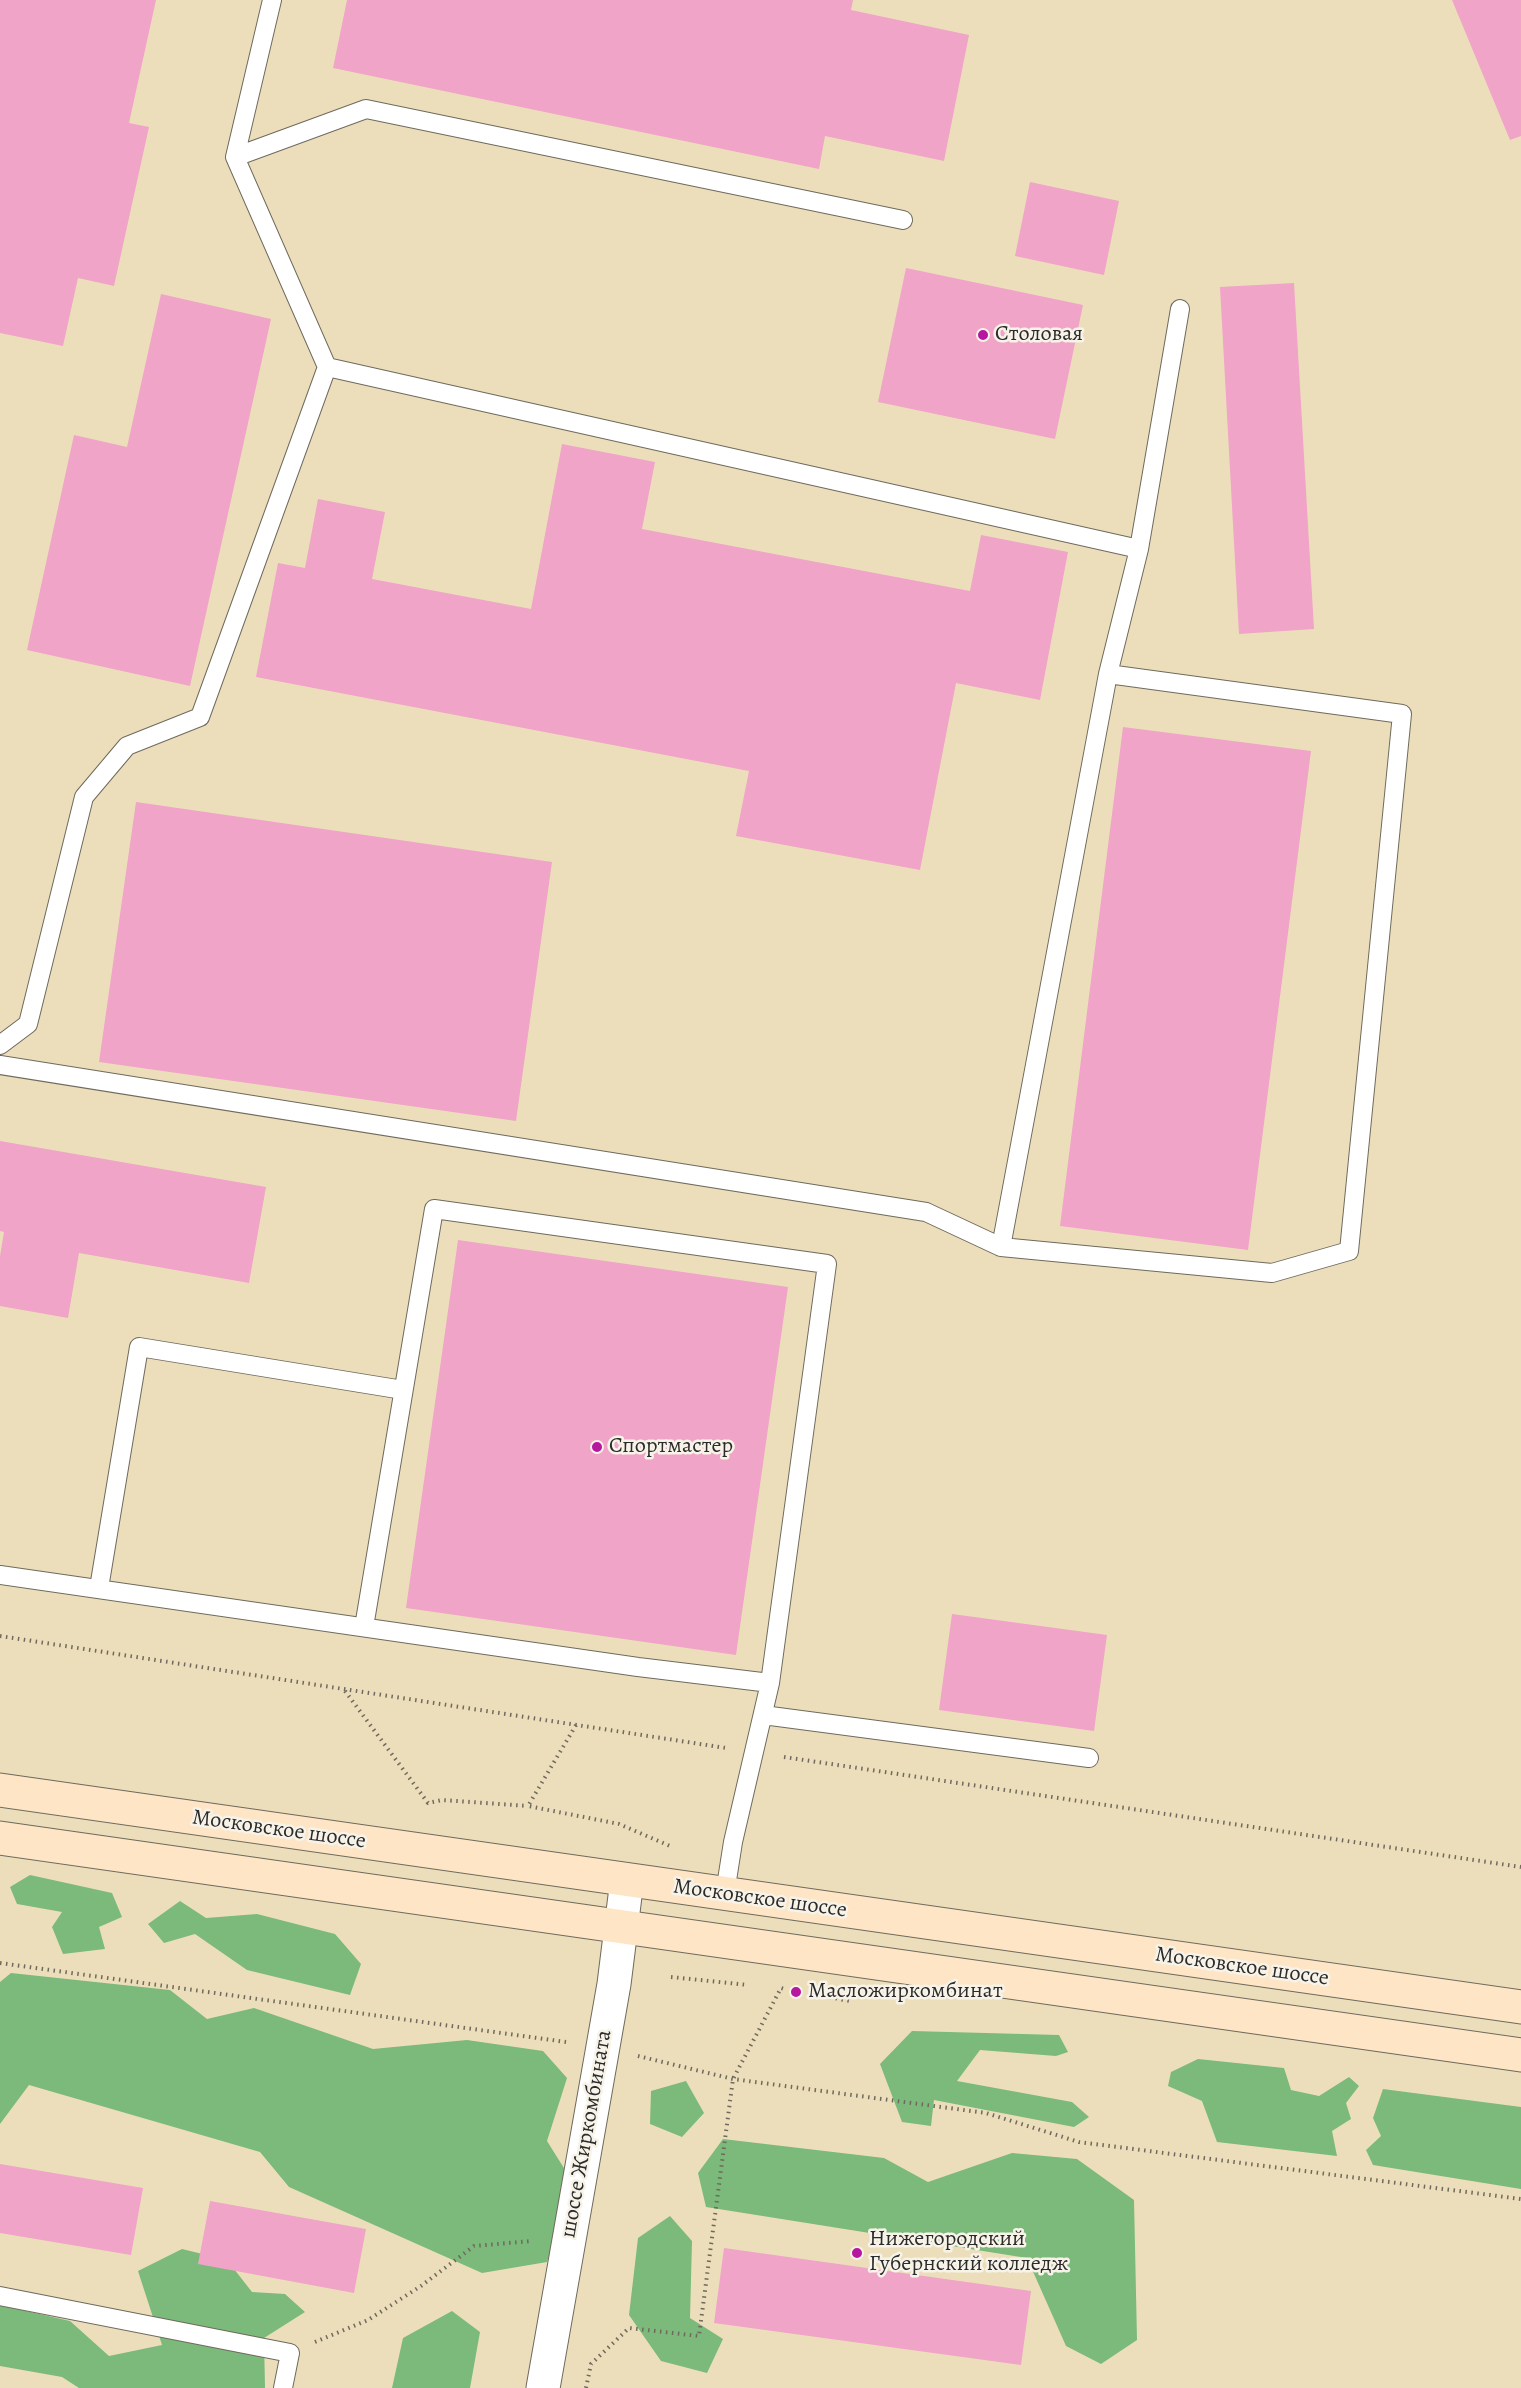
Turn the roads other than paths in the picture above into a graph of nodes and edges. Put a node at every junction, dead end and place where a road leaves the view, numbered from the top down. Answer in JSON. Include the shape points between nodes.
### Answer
{"nodes":[{"id":1,"x":272,"y":0,"type":"edge"},
{"id":2,"x":235,"y":157,"type":"junction"},
{"id":3,"x":903,"y":220,"type":"dead end"},
{"id":4,"x":1180,"y":309,"type":"dead end"},
{"id":5,"x":327,"y":368,"type":"junction"},
{"id":6,"x":1139,"y":549,"type":"junction"},
{"id":7,"x":1108,"y":674,"type":"junction"},
{"id":8,"x":0,"y":1044,"type":"edge"},
{"id":9,"x":0,"y":1065,"type":"edge"},
{"id":10,"x":1001,"y":1247,"type":"junction"},
{"id":11,"x":403,"y":1390,"type":"junction"},
{"id":12,"x":0,"y":1575,"type":"edge"},
{"id":13,"x":99,"y":1588,"type":"junction"},
{"id":14,"x":364,"y":1627,"type":"junction"},
{"id":15,"x":770,"y":1683,"type":"junction"},
{"id":16,"x":763,"y":1715,"type":"junction"},
{"id":17,"x":1089,"y":1758,"type":"dead end"},
{"id":18,"x":0,"y":1790,"type":"edge"},
{"id":19,"x":0,"y":1839,"type":"edge"},
{"id":20,"x":627,"y":1880,"type":"junction"},
{"id":21,"x":725,"y":1893,"type":"junction"},
{"id":22,"x":621,"y":1927,"type":"junction"},
{"id":23,"x":1521,"y":2007,"type":"edge"},
{"id":24,"x":1521,"y":2055,"type":"edge"},
{"id":25,"x":0,"y":2296,"type":"edge"},
{"id":26,"x":283,"y":2388,"type":"edge"},
{"id":27,"x":543,"y":2388,"type":"edge"}],
"edges":[{"from":1,"to":2,"type":"lane"},
{"from":2,"to":3,"type":"lane","via":[[366,109]]},
{"from":2,"to":5,"type":"lane"},
{"from":4,"to":6,"type":"lane"},
{"from":5,"to":6,"type":"lane"},
{"from":5,"to":8,"type":"lane","via":[[200,717],[128,746],[84,797],[28,1024]]},
{"from":6,"to":7,"type":"lane"},
{"from":7,"to":10,"type":"lane"},
{"from":7,"to":10,"type":"lane","via":[[1402,714],[1349,1251],[1272,1274]]},
{"from":9,"to":10,"type":"lane","via":[[926,1212]]},
{"from":11,"to":13,"type":"lane","via":[[139,1347]]},
{"from":11,"to":14,"type":"lane"},
{"from":11,"to":15,"type":"lane","via":[[434,1209],[827,1264]]},
{"from":12,"to":13,"type":"lane"},
{"from":13,"to":14,"type":"lane"},
{"from":14,"to":15,"type":"lane"},
{"from":15,"to":16,"type":"lane"},
{"from":16,"to":17,"type":"lane"},
{"from":16,"to":21,"type":"lane"},
{"from":18,"to":20,"type":"main road","name":"Московское шоссе"},
{"from":19,"to":22,"type":"main road","name":"Московское шоссе"},
{"from":20,"to":21,"type":"main road","name":"Московское шоссе"},
{"from":20,"to":22,"type":"street","name":"шоссе Жиркомбината"},
{"from":21,"to":23,"type":"main road","name":"Московское шоссе"},
{"from":22,"to":24,"type":"main road","name":"Московское шоссе"},
{"from":22,"to":27,"type":"street","name":"шоссе Жиркомбината"},
{"from":25,"to":26,"type":"lane","via":[[290,2353]]}]}
